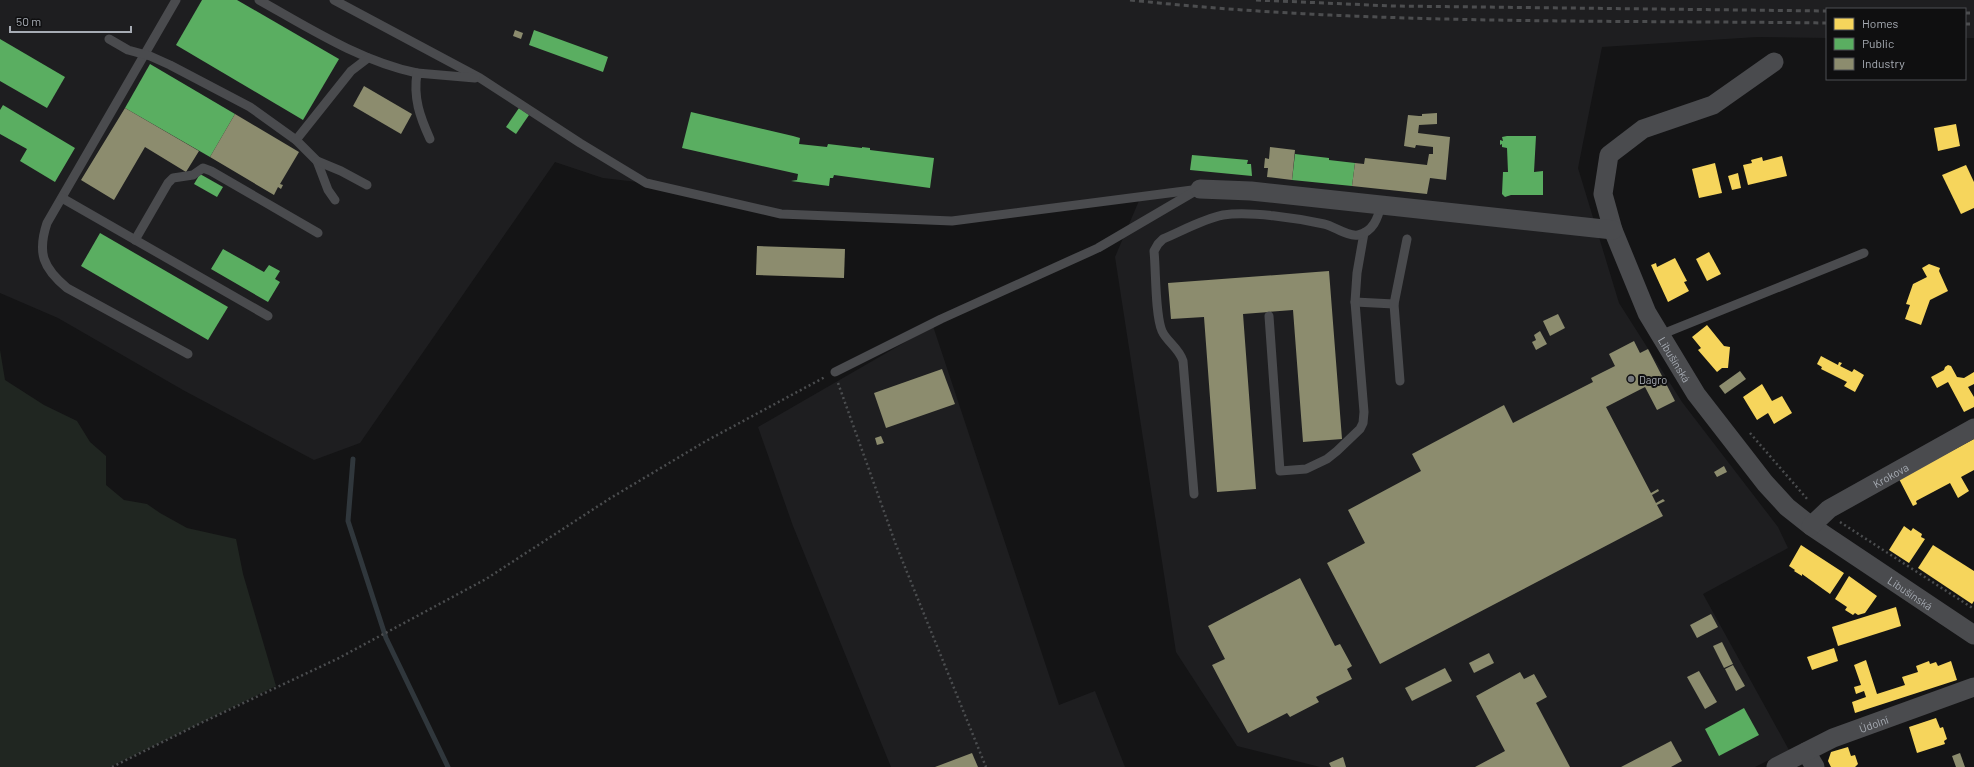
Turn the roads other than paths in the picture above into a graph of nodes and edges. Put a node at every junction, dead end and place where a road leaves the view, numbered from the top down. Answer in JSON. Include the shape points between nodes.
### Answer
{"nodes":[{"id":1,"x":176,"y":0,"type":"edge"},
{"id":2,"x":258,"y":0,"type":"edge"},
{"id":3,"x":334,"y":0,"type":"edge"},
{"id":4,"x":109,"y":39,"type":"dead end"},
{"id":5,"x":144,"y":54,"type":"junction"},
{"id":6,"x":368,"y":58,"type":"junction"},
{"id":7,"x":1774,"y":62,"type":"dead end"},
{"id":8,"x":417,"y":73,"type":"junction"},
{"id":9,"x":480,"y":78,"type":"junction"},
{"id":10,"x":430,"y":139,"type":"dead end"},
{"id":11,"x":296,"y":140,"type":"junction"},
{"id":12,"x":317,"y":161,"type":"junction"},
{"id":13,"x":367,"y":185,"type":"dead end"},
{"id":14,"x":1200,"y":189,"type":"junction"},
{"id":15,"x":62,"y":198,"type":"junction"},
{"id":16,"x":335,"y":200,"type":"dead end"},
{"id":17,"x":1380,"y":205,"type":"junction"},
{"id":18,"x":1613,"y":230,"type":"junction"},
{"id":19,"x":318,"y":233,"type":"dead end"},
{"id":20,"x":1364,"y":233,"type":"junction"},
{"id":21,"x":1407,"y":239,"type":"dead end"},
{"id":22,"x":135,"y":240,"type":"junction"},
{"id":23,"x":1864,"y":253,"type":"dead end"},
{"id":24,"x":1355,"y":302,"type":"junction"},
{"id":25,"x":1394,"y":304,"type":"junction"},
{"id":26,"x":268,"y":316,"type":"dead end"},
{"id":27,"x":1269,"y":316,"type":"dead end"},
{"id":28,"x":1660,"y":334,"type":"junction"},
{"id":29,"x":188,"y":354,"type":"dead end"},
{"id":30,"x":835,"y":372,"type":"road end"},
{"id":31,"x":1400,"y":381,"type":"dead end"},
{"id":32,"x":1974,"y":428,"type":"edge"},
{"id":33,"x":1194,"y":494,"type":"dead end"},
{"id":34,"x":1811,"y":526,"type":"junction"},
{"id":35,"x":1974,"y":635,"type":"edge"},
{"id":36,"x":1974,"y":687,"type":"edge"},
{"id":37,"x":1810,"y":759,"type":"edge"},
{"id":38,"x":1776,"y":767,"type":"edge"}],
"edges":[{"from":1,"to":5,"type":"lane"},
{"from":2,"to":6,"type":"lane"},
{"from":3,"to":9,"type":"lane"},
{"from":4,"to":5,"type":"lane","via":[[128,50]]},
{"from":5,"to":11,"type":"lane","via":[[250,107]]},
{"from":5,"to":15,"type":"lane"},
{"from":6,"to":8,"type":"lane","via":[[397,69]]},
{"from":6,"to":11,"type":"lane","via":[[351,71]]},
{"from":7,"to":18,"type":"street","name":"Libušínská","via":[[1713,106],[1643,129],[1609,155],[1604,194]]},
{"from":8,"to":9,"type":"lane"},
{"from":8,"to":10,"type":"lane","via":[[414,87],[419,115]]},
{"from":9,"to":14,"type":"lane","via":[[646,183],[781,214],[952,221]]},
{"from":11,"to":12,"type":"lane"},
{"from":12,"to":13,"type":"lane"},
{"from":12,"to":16,"type":"lane","via":[[328,190]]},
{"from":14,"to":17,"type":"street","via":[[1251,191]]},
{"from":14,"to":30,"type":"lane","via":[[1098,248],[941,319]]},
{"from":15,"to":22,"type":"lane"},
{"from":15,"to":29,"type":"lane","via":[[42,240],[46,265],[55,278],[67,288]]},
{"from":17,"to":18,"type":"street"},
{"from":17,"to":20,"type":"lane","via":[[1376,220]]},
{"from":18,"to":28,"type":"street","name":"Libušínská","via":[[1647,314]]},
{"from":19,"to":22,"type":"lane","via":[[203,168],[193,175],[174,178],[168,183]]},
{"from":20,"to":24,"type":"lane"},
{"from":20,"to":33,"type":"lane","via":[[1355,235],[1325,224],[1237,214],[1212,218],[1163,239],[1158,244],[1154,251],[1160,322],[1164,335],[1178,350],[1183,361]]},
{"from":21,"to":25,"type":"lane"},
{"from":22,"to":26,"type":"lane"},
{"from":23,"to":28,"type":"lane"},
{"from":24,"to":25,"type":"lane"},
{"from":24,"to":27,"type":"lane","via":[[1363,423],[1332,456],[1306,469],[1280,471]]},
{"from":25,"to":31,"type":"lane"},
{"from":28,"to":34,"type":"street","name":"Libušínská","via":[[1696,394],[1765,483],[1787,507]]},
{"from":32,"to":34,"type":"street","name":"Krokova","via":[[1826,512]]},
{"from":34,"to":35,"type":"street","name":"Libušínská"},
{"from":36,"to":37,"type":"street","name":"Údolní","via":[[1833,738]]},
{"from":37,"to":38,"type":"street","name":"Údolní"}]}
